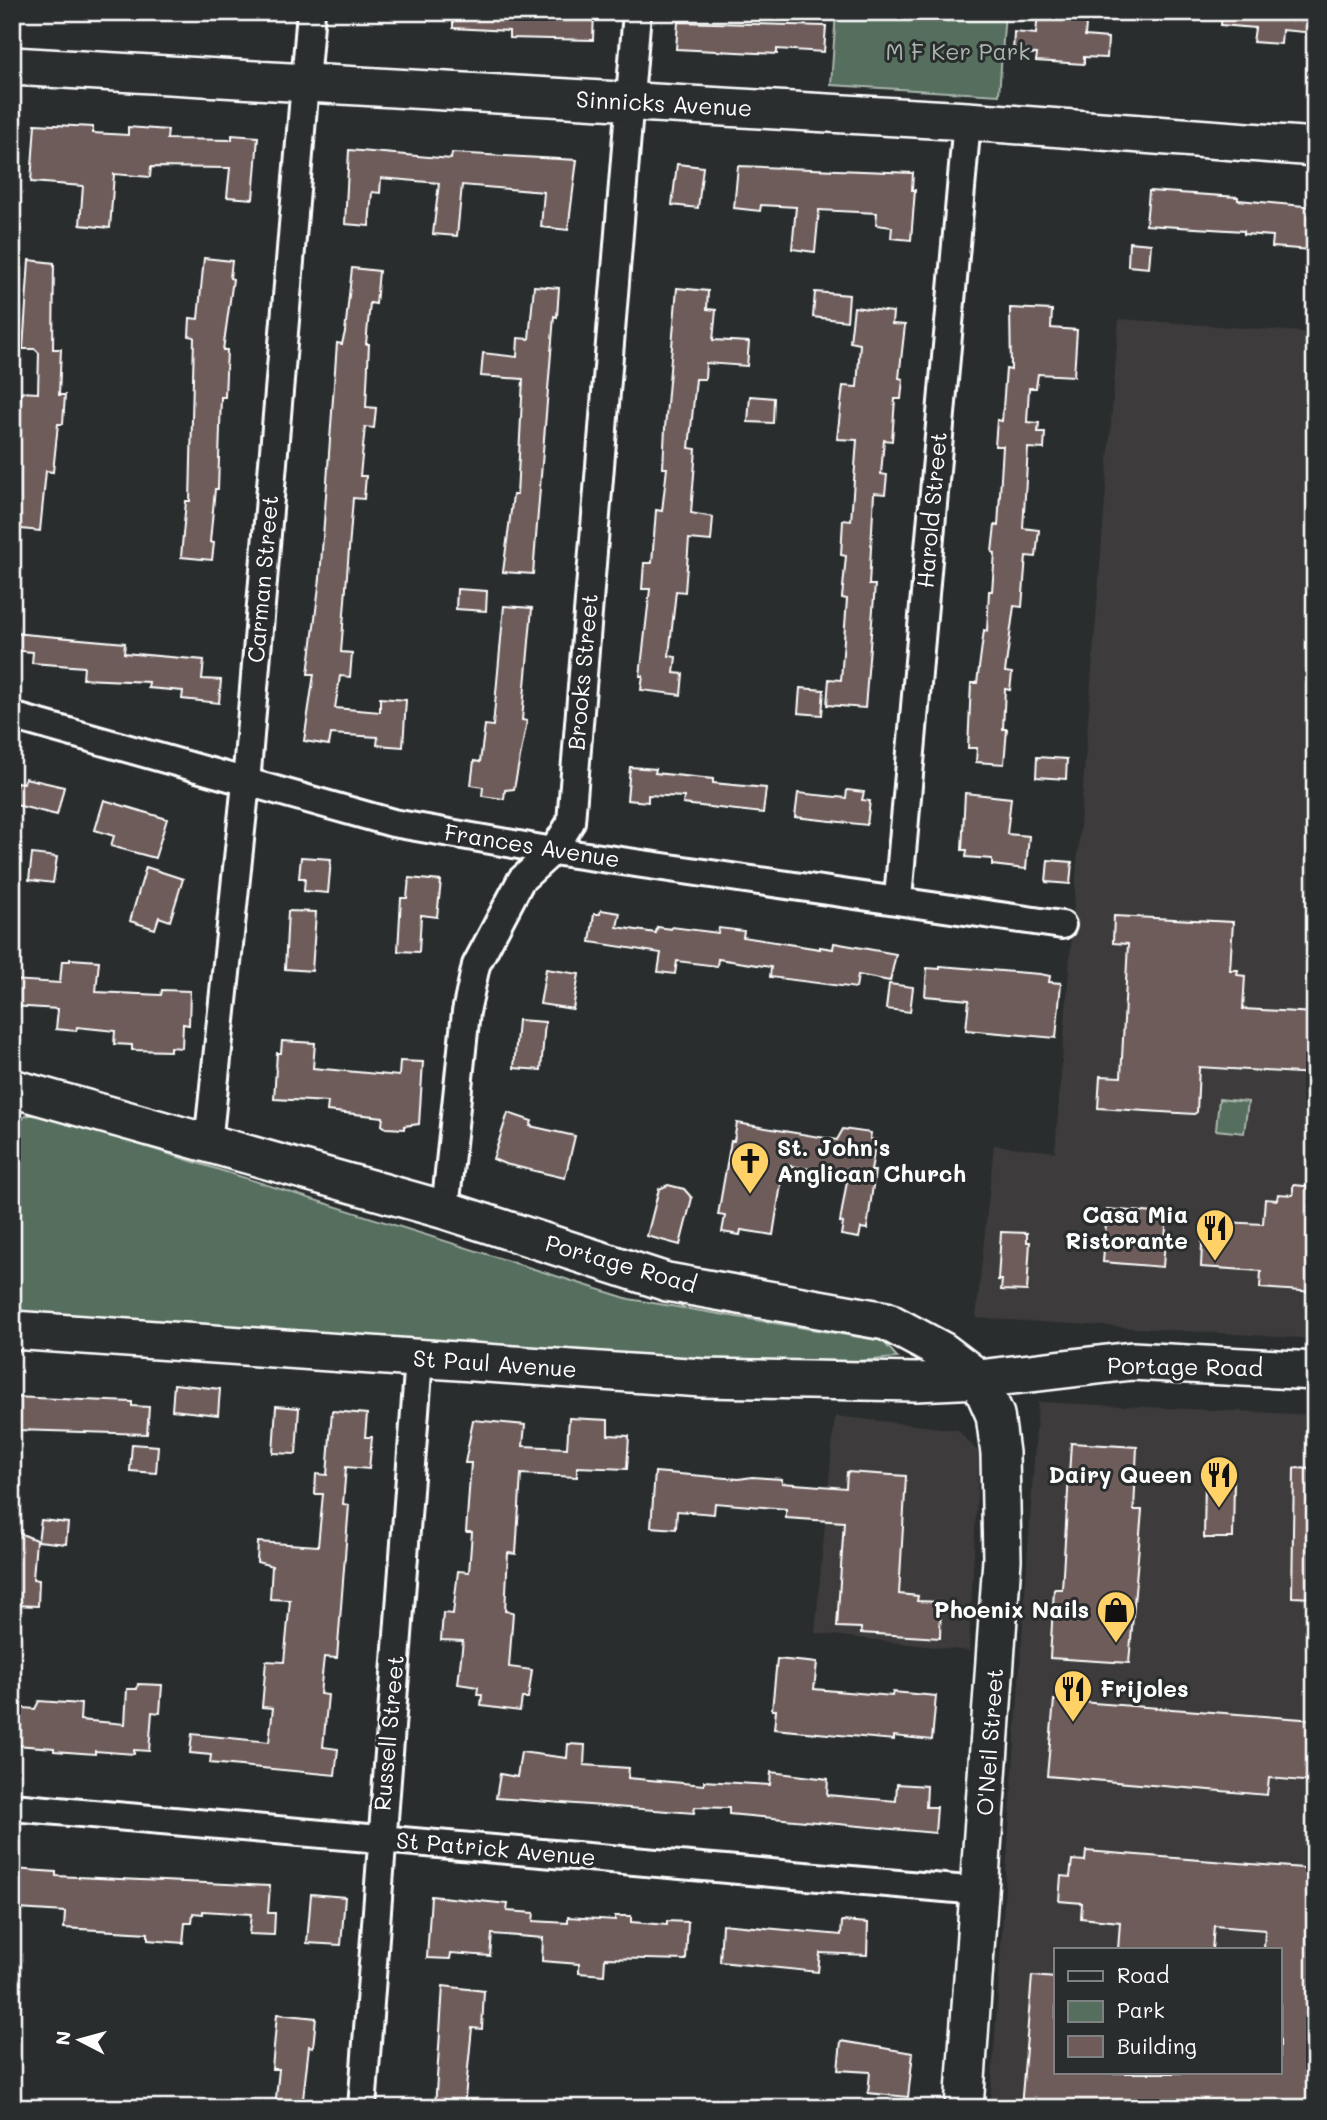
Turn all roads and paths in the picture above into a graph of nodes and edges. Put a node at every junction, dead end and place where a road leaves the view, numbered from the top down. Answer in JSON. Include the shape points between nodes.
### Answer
{"nodes":[{"id":1,"x":311,"y":12,"type":"edge"},
{"id":2,"x":637,"y":12,"type":"edge"},
{"id":3,"x":12,"y":66,"type":"edge"},
{"id":4,"x":304,"y":84,"type":"junction"},
{"id":5,"x":631,"y":103,"type":"junction"},
{"id":6,"x":967,"y":121,"type":"junction"},
{"id":7,"x":1315,"y":147,"type":"edge"},
{"id":8,"x":12,"y":716,"type":"edge"},
{"id":9,"x":246,"y":783,"type":"junction"},
{"id":10,"x":553,"y":851,"type":"junction"},
{"id":11,"x":898,"y":898,"type":"junction"},
{"id":12,"x":1062,"y":925,"type":"dead end"},
{"id":13,"x":12,"y":1088,"type":"edge"},
{"id":14,"x":208,"y":1144,"type":"junction"},
{"id":15,"x":445,"y":1210,"type":"junction"},
{"id":16,"x":12,"y":1330,"type":"edge"},
{"id":17,"x":419,"y":1359,"type":"junction"},
{"id":18,"x":1315,"y":1371,"type":"edge"},
{"id":19,"x":979,"y":1379,"type":"junction"},
{"id":20,"x":12,"y":1807,"type":"edge"},
{"id":21,"x":380,"y":1839,"type":"junction"},
{"id":22,"x":979,"y":1891,"type":"junction"},
{"id":23,"x":362,"y":2108,"type":"edge"},
{"id":24,"x":964,"y":2108,"type":"edge"}],
"edges":[{"from":1,"to":4,"type":"street","name":"Carman Street"},
{"from":2,"to":5,"type":"street","name":"Brooks Street"},
{"from":3,"to":4,"type":"street","name":"Sinnicks Avenue"},
{"from":4,"to":5,"type":"street","name":"Sinnicks Avenue"},
{"from":4,"to":9,"type":"street","name":"Carman Street"},
{"from":5,"to":6,"type":"street","name":"Sinnicks Avenue"},
{"from":5,"to":10,"type":"street","name":"Brooks Street","via":[[571,822]]},
{"from":6,"to":7,"type":"street","name":"Sinnicks Avenue"},
{"from":6,"to":11,"type":"street","name":"Harold Street"},
{"from":8,"to":9,"type":"street","name":"Frances Avenue"},
{"from":9,"to":10,"type":"street","name":"Frances Avenue","via":[[393,823]]},
{"from":9,"to":14,"type":"street","name":"Carman Street"},
{"from":10,"to":11,"type":"street","name":"Frances Avenue"},
{"from":10,"to":15,"type":"street","name":"Brooks Street","via":[[521,880],[476,965],[466,1012]]},
{"from":11,"to":12,"type":"street","name":"Frances Avenue"},
{"from":13,"to":14,"type":"street","name":"Portage Road"},
{"from":14,"to":15,"type":"street","name":"Portage Road"},
{"from":15,"to":19,"type":"street","name":"Portage Road","via":[[667,1282],[886,1321],[942,1351]]},
{"from":16,"to":17,"type":"street","name":"St Paul Avenue"},
{"from":17,"to":19,"type":"street","name":"St Paul Avenue","via":[[702,1378]]},
{"from":17,"to":21,"type":"street","name":"Russell Street"},
{"from":18,"to":19,"type":"street","name":"Portage Road","via":[[1132,1361]]},
{"from":19,"to":22,"type":"street","name":"O'Neil Street","via":[[995,1416],[1002,1560]]},
{"from":20,"to":21,"type":"street","name":"St Patrick Avenue"},
{"from":21,"to":22,"type":"street","name":"St Patrick Avenue"},
{"from":21,"to":23,"type":"street","name":"Russell Street"},
{"from":22,"to":24,"type":"street","name":"O'Neil Street"}]}
